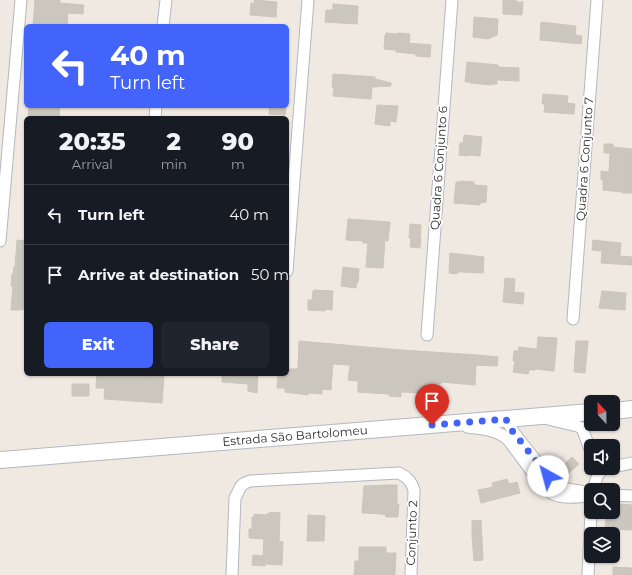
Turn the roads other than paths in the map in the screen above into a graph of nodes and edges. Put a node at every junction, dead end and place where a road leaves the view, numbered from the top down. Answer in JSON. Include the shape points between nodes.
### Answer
{"nodes":[{"id":1,"x":21,"y":0,"type":"edge"},
{"id":2,"x":166,"y":0,"type":"edge"},
{"id":3,"x":308,"y":0,"type":"edge"},
{"id":4,"x":452,"y":0,"type":"edge"},
{"id":5,"x":597,"y":0,"type":"edge"},
{"id":6,"x":163,"y":24,"type":"edge"},
{"id":7,"x":0,"y":241,"type":"edge"},
{"id":8,"x":289,"y":245,"type":"edge"},
{"id":9,"x":573,"y":319,"type":"dead end"},
{"id":10,"x":426,"y":335,"type":"dead end"},
{"id":11,"x":632,"y":409,"type":"edge"},
{"id":12,"x":620,"y":410,"type":"edge"},
{"id":13,"x":584,"y":413,"type":"edge"},
{"id":14,"x":536,"y":417,"type":"junction"},
{"id":15,"x":506,"y":419,"type":"junction"},
{"id":16,"x":444,"y":424,"type":"junction"},
{"id":17,"x":586,"y":439,"type":"edge"},
{"id":18,"x":0,"y":460,"type":"edge"},
{"id":19,"x":632,"y":463,"type":"edge"},
{"id":20,"x":620,"y":466,"type":"edge"},
{"id":21,"x":584,"y":491,"type":"edge"},
{"id":22,"x":620,"y":495,"type":"edge"},
{"id":23,"x":584,"y":496,"type":"edge"},
{"id":24,"x":632,"y":496,"type":"edge"},
{"id":25,"x":591,"y":519,"type":"edge"},
{"id":26,"x":232,"y":575,"type":"edge"},
{"id":27,"x":411,"y":575,"type":"edge"},
{"id":28,"x":588,"y":575,"type":"edge"}],
"edges":[{"from":1,"to":7,"type":"street"},
{"from":2,"to":6,"type":"street"},
{"from":3,"to":8,"type":"street"},
{"from":4,"to":10,"type":"street","name":"Quadra 6 Conjunto 6"},
{"from":5,"to":9,"type":"street","name":"Quadra 6 Conjunto 7"},
{"from":11,"to":12,"type":"street"},
{"from":13,"to":14,"type":"street","name":"Estrada São Bartolomeu"},
{"from":14,"to":15,"type":"street","name":"Estrada São Bartolomeu"},
{"from":14,"to":17,"type":"street","via":[[582,428]]},
{"from":15,"to":16,"type":"street","name":"Estrada São Bartolomeu"},
{"from":15,"to":21,"type":"street","via":[[510,428],[554,482],[566,489]]},
{"from":16,"to":18,"type":"street","name":"Estrada São Bartolomeu"},
{"from":16,"to":23,"type":"street","via":[[492,431],[505,437],[546,490],[562,497]]},
{"from":19,"to":20,"type":"street"},
{"from":22,"to":24,"type":"street"},
{"from":25,"to":28,"type":"street"},
{"from":26,"to":27,"type":"street","name":"Conjunto 2","via":[[235,498],[244,483],[399,473],[407,477],[414,490]]}]}
